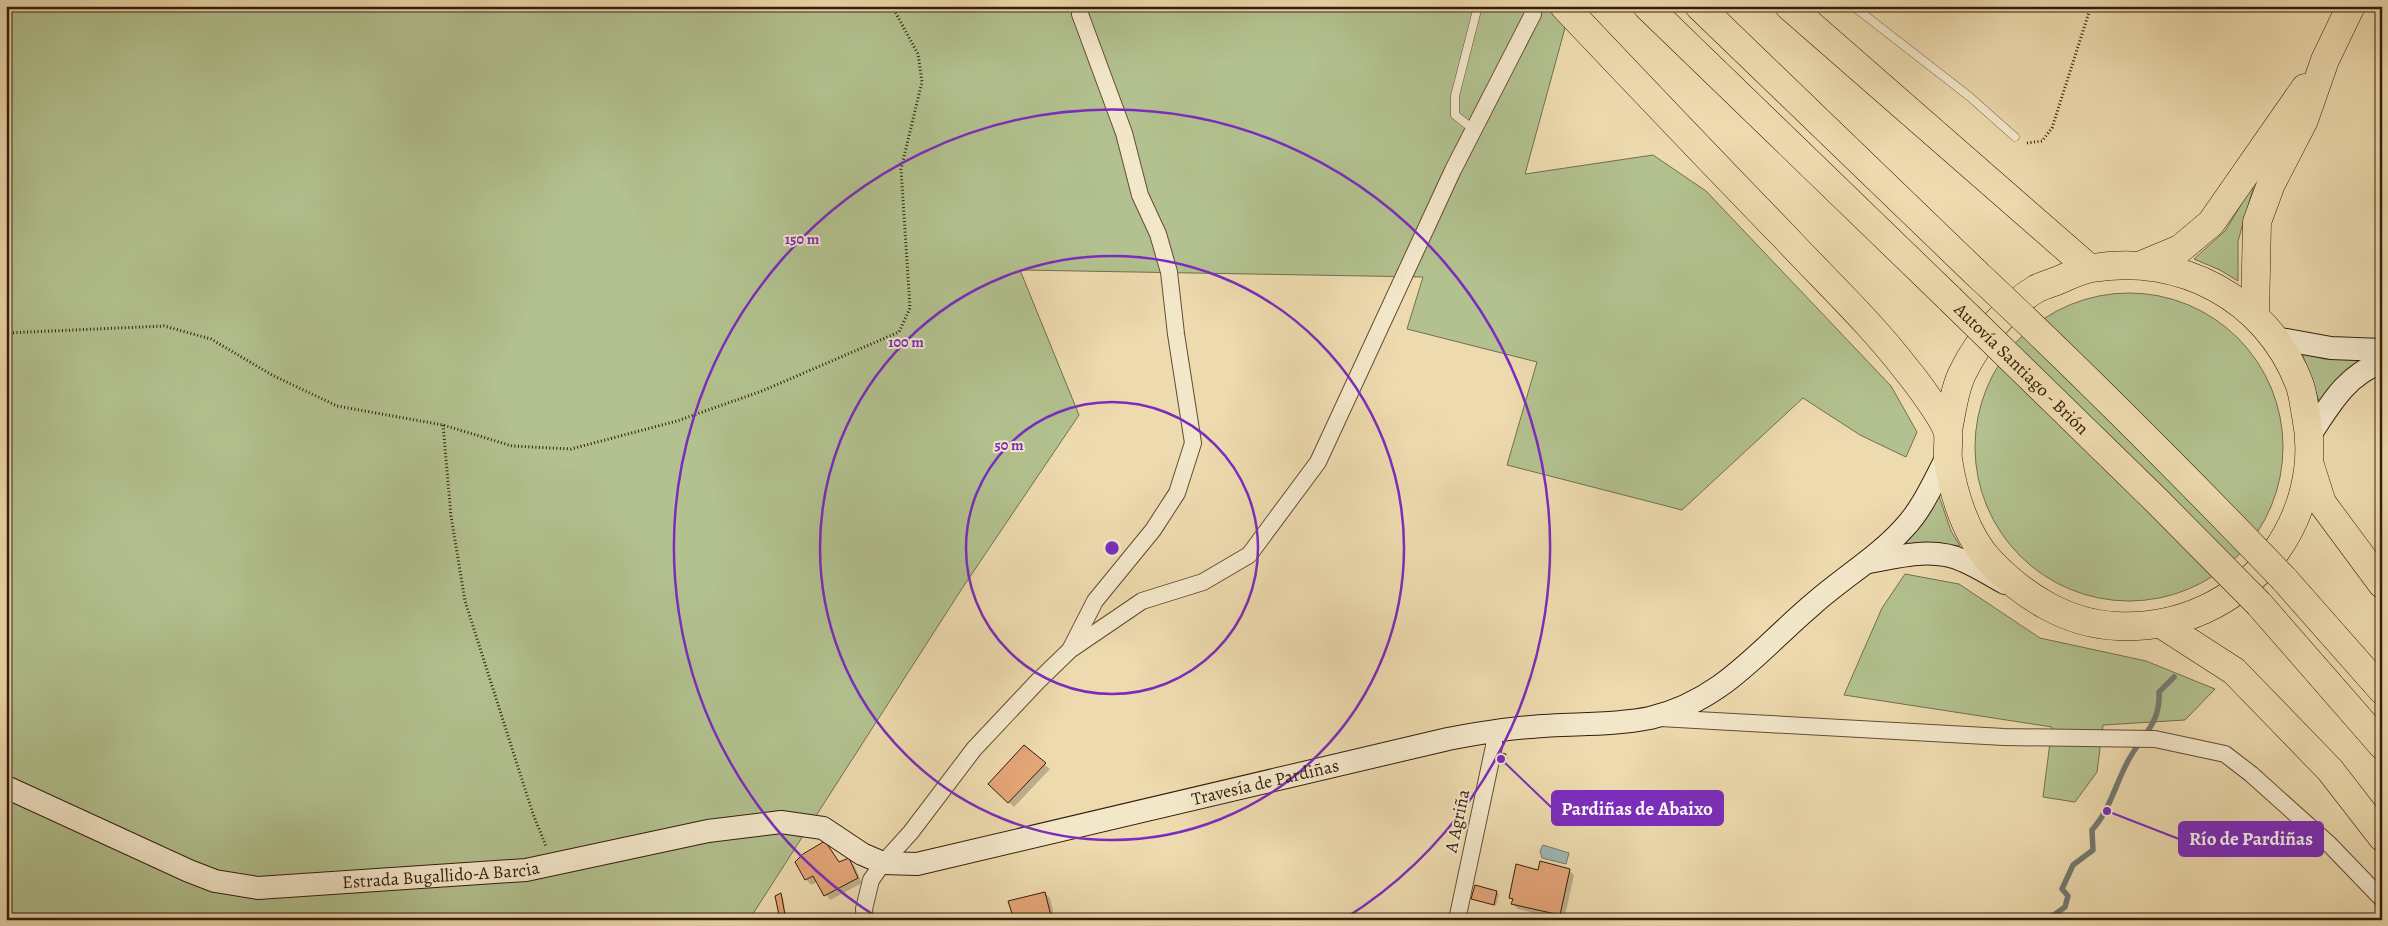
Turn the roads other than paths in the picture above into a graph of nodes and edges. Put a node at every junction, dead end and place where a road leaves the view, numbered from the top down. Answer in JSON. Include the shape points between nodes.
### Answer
{"nodes":[{"id":1,"x":1081,"y":6,"type":"edge"},
{"id":2,"x":1478,"y":6,"type":"edge"},
{"id":3,"x":1564,"y":6,"type":"edge"},
{"id":4,"x":1647,"y":6,"type":"edge"},
{"id":5,"x":1700,"y":6,"type":"edge"},
{"id":6,"x":1789,"y":6,"type":"edge"},
{"id":7,"x":1853,"y":6,"type":"edge"},
{"id":8,"x":2351,"y":6,"type":"edge"},
{"id":9,"x":1533,"y":14,"type":"dead end"},
{"id":10,"x":2325,"y":60,"type":"junction"},
{"id":11,"x":1473,"y":129,"type":"junction"},
{"id":12,"x":2015,"y":137,"type":"road end"},
{"id":13,"x":2144,"y":264,"type":"junction"},
{"id":14,"x":2088,"y":268,"type":"junction"},
{"id":15,"x":2255,"y":315,"type":"junction"},
{"id":16,"x":2275,"y":338,"type":"junction"},
{"id":17,"x":2382,"y":350,"type":"edge"},
{"id":18,"x":2382,"y":362,"type":"edge"},
{"id":19,"x":1948,"y":430,"type":"junction"},
{"id":20,"x":2310,"y":435,"type":"junction"},
{"id":21,"x":1947,"y":457,"type":"junction"},
{"id":22,"x":2310,"y":465,"type":"junction"},
{"id":23,"x":1869,"y":562,"type":"junction"},
{"id":24,"x":2382,"y":584,"type":"edge"},
{"id":25,"x":2026,"y":595,"type":"junction"},
{"id":26,"x":2161,"y":624,"type":"junction"},
{"id":27,"x":1070,"y":650,"type":"junction"},
{"id":28,"x":2382,"y":690,"type":"edge"},
{"id":29,"x":1652,"y":717,"type":"junction"},
{"id":30,"x":1494,"y":731,"type":"junction"},
{"id":31,"x":2382,"y":745,"type":"edge"},
{"id":32,"x":6,"y":787,"type":"edge"},
{"id":33,"x":2382,"y":837,"type":"edge"},
{"id":34,"x":883,"y":863,"type":"junction"},
{"id":35,"x":2382,"y":899,"type":"edge"},
{"id":36,"x":865,"y":920,"type":"edge"},
{"id":37,"x":1457,"y":920,"type":"edge"}],
"edges":[{"from":1,"to":27,"type":"street","via":[[1080,14],[1124,133],[1140,195],[1158,234],[1170,272],[1193,443],[1176,493],[1153,530],[1095,601]]},
{"from":2,"to":11,"type":"lane","via":[[1455,96],[1455,115]]},
{"from":3,"to":19,"type":"highway","via":[[1853,309],[1906,368]]},
{"from":4,"to":31,"type":"highway","name":"Autovía Santiago - Brión","bridge":true,"via":[[2157,500],[2259,604]]},
{"from":5,"to":28,"type":"highway","bridge":true,"via":[[2179,470],[2284,579]]},
{"from":6,"to":14,"type":"highway"},
{"from":7,"to":12,"type":"lane","via":[[1970,97]]},
{"from":8,"to":10,"type":"highway"},
{"from":9,"to":11,"type":"street"},
{"from":10,"to":13,"type":"highway","via":[[2211,223],[2180,249]]},
{"from":10,"to":15,"type":"highway","via":[[2304,120],[2270,184],[2257,222]]},
{"from":11,"to":27,"type":"street","via":[[1318,462],[1249,555],[1203,582],[1142,601]]},
{"from":13,"to":14,"type":"highway"},
{"from":13,"to":15,"type":"highway","via":[[2184,273],[2222,290]]},
{"from":14,"to":19,"type":"highway","via":[[2035,289],[1991,326],[1961,374]]},
{"from":15,"to":16,"type":"highway"},
{"from":16,"to":17,"type":"street","via":[[2331,348]]},
{"from":16,"to":20,"type":"highway","via":[[2300,384]]},
{"from":18,"to":20,"type":"street","via":[[2352,378],[2337,394]]},
{"from":19,"to":21,"type":"highway"},
{"from":20,"to":22,"type":"highway"},
{"from":21,"to":23,"type":"street","name":"Travesía de Pardiñas","via":[[1918,511]]},
{"from":21,"to":25,"type":"highway","via":[[1959,510],[1986,558]]},
{"from":22,"to":24,"type":"highway","via":[[2322,503]]},
{"from":22,"to":26,"type":"highway","via":[[2301,503],[2289,529],[2262,569],[2232,595],[2207,609]]},
{"from":23,"to":25,"type":"street","via":[[1916,553],[1942,554],[1964,560]]},
{"from":23,"to":29,"type":"street","name":"Travesía de Pardiñas","via":[[1810,606],[1724,685],[1692,703]]},
{"from":25,"to":26,"type":"highway","via":[[2068,616],[2104,624]]},
{"from":26,"to":33,"type":"highway","via":[[2234,671],[2330,770]]},
{"from":27,"to":34,"type":"street","via":[[974,749],[911,832]]},
{"from":29,"to":30,"type":"street","name":"Travesía de Pardiñas","via":[[1606,724]]},
{"from":29,"to":35,"type":"street","via":[[2004,737],[2155,739],[2224,754],[2330,845]]},
{"from":30,"to":34,"type":"street","name":"Travesía de Pardiñas","via":[[1420,745],[931,861],[906,866]]},
{"from":30,"to":37,"type":"street","name":"A Agriña","via":[[1494,746]]},
{"from":32,"to":34,"type":"street","name":"Estrada Bugallido-A Barcia","via":[[189,871],[237,886],[299,887],[526,870],[708,831],[781,822],[823,828],[862,854]]},
{"from":34,"to":36,"type":"street","via":[[871,880],[864,909]]}]}
